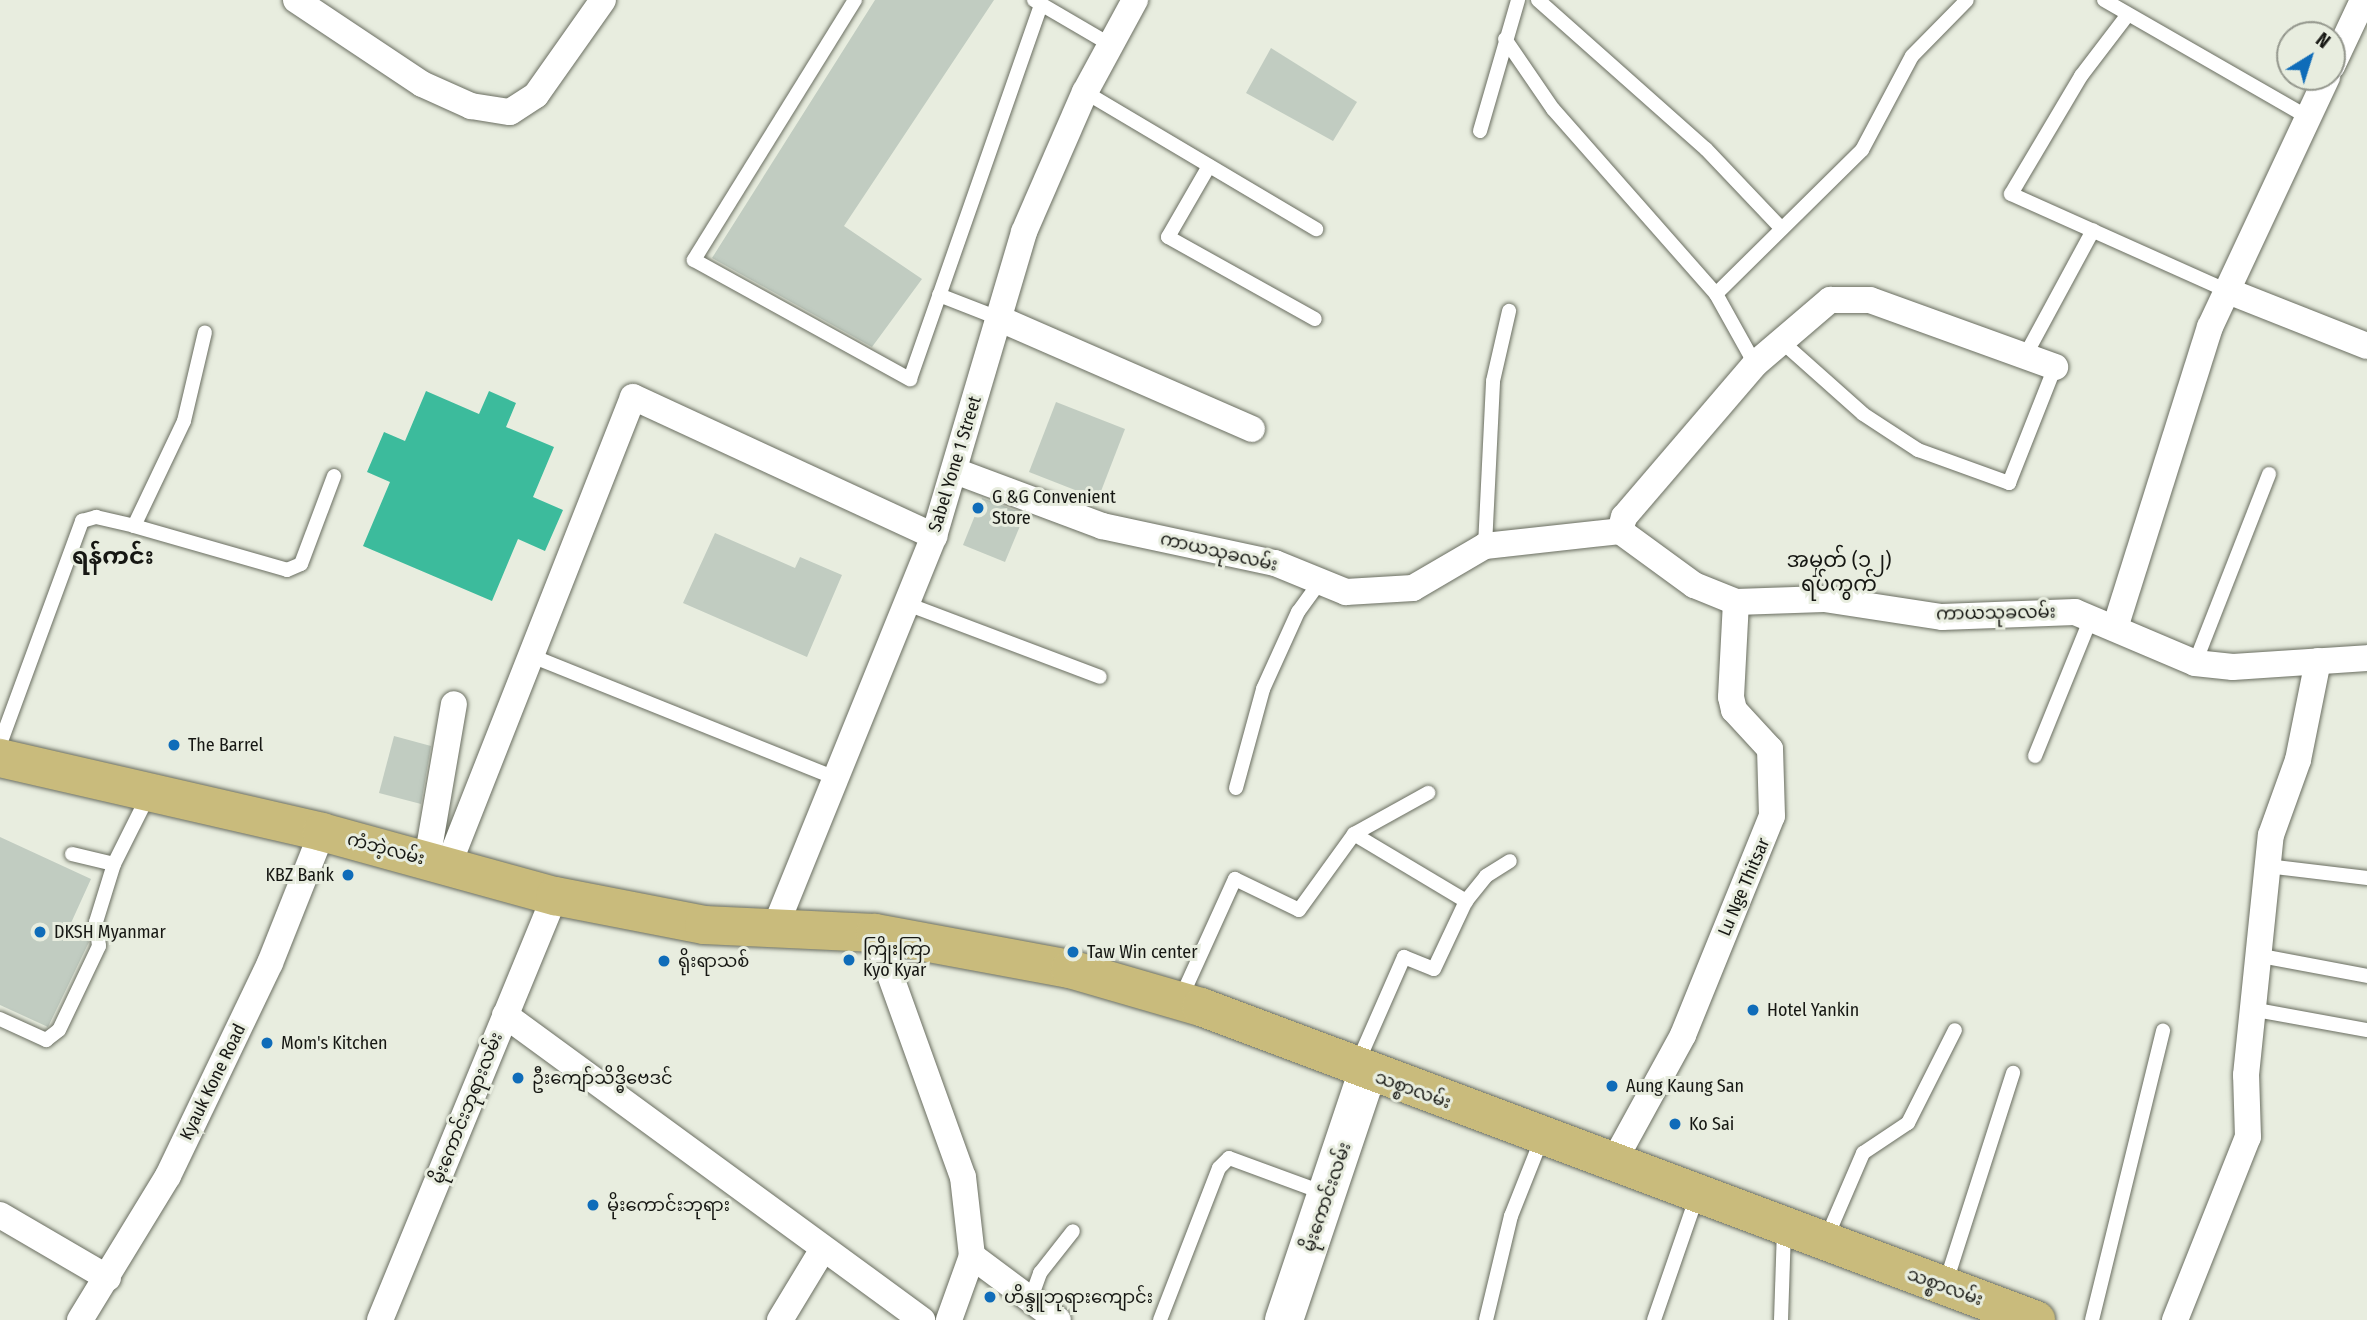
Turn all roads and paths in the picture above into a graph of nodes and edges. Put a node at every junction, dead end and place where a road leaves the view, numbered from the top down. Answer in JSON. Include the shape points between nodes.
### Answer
{"nodes":[{"id":1,"x":296,"y":0,"type":"edge"},
{"id":2,"x":603,"y":0,"type":"edge"},
{"id":3,"x":855,"y":0,"type":"edge"},
{"id":4,"x":1135,"y":0,"type":"edge"},
{"id":5,"x":1518,"y":0,"type":"edge"},
{"id":6,"x":1538,"y":0,"type":"edge"},
{"id":7,"x":1968,"y":0,"type":"edge"},
{"id":8,"x":2104,"y":0,"type":"edge"},
{"id":9,"x":2363,"y":0,"type":"edge"},
{"id":10,"x":1038,"y":2,"type":"edge"},
{"id":11,"x":2126,"y":17,"type":"junction"},
{"id":12,"x":2346,"y":36,"type":"edge"},
{"id":13,"x":1505,"y":39,"type":"junction"},
{"id":14,"x":1111,"y":45,"type":"junction"},
{"id":15,"x":2319,"y":91,"type":"edge"},
{"id":16,"x":1085,"y":92,"type":"junction"},
{"id":17,"x":2306,"y":116,"type":"junction"},
{"id":18,"x":1480,"y":131,"type":"dead end"},
{"id":19,"x":1209,"y":166,"type":"junction"},
{"id":20,"x":1316,"y":229,"type":"dead end"},
{"id":21,"x":1782,"y":229,"type":"junction"},
{"id":22,"x":2093,"y":230,"type":"junction"},
{"id":23,"x":2228,"y":291,"type":"junction"},
{"id":24,"x":1716,"y":294,"type":"junction"},
{"id":25,"x":939,"y":295,"type":"junction"},
{"id":26,"x":1509,"y":311,"type":"dead end"},
{"id":27,"x":998,"y":318,"type":"junction"},
{"id":28,"x":1315,"y":319,"type":"dead end"},
{"id":29,"x":205,"y":332,"type":"dead end"},
{"id":30,"x":1780,"y":340,"type":"junction"},
{"id":31,"x":2367,"y":346,"type":"edge"},
{"id":32,"x":2025,"y":356,"type":"junction"},
{"id":33,"x":1755,"y":364,"type":"junction"},
{"id":34,"x":2055,"y":367,"type":"joint"},
{"id":35,"x":1252,"y":429,"type":"dead end"},
{"id":36,"x":955,"y":471,"type":"junction"},
{"id":37,"x":2269,"y":474,"type":"dead end"},
{"id":38,"x":334,"y":477,"type":"dead end"},
{"id":39,"x":134,"y":526,"type":"junction"},
{"id":40,"x":1620,"y":531,"type":"junction"},
{"id":41,"x":934,"y":536,"type":"junction"},
{"id":42,"x":1485,"y":546,"type":"junction"},
{"id":43,"x":1318,"y":584,"type":"junction"},
{"id":44,"x":1736,"y":602,"type":"junction"},
{"id":45,"x":907,"y":604,"type":"junction"},
{"id":46,"x":2103,"y":623,"type":"junction"},
{"id":47,"x":527,"y":654,"type":"junction"},
{"id":48,"x":2367,"y":658,"type":"edge"},
{"id":49,"x":2318,"y":661,"type":"junction"},
{"id":50,"x":2195,"y":663,"type":"junction"},
{"id":51,"x":1100,"y":677,"type":"dead end"},
{"id":52,"x":454,"y":704,"type":"dead end"},
{"id":53,"x":0,"y":744,"type":"edge"},
{"id":54,"x":2035,"y":756,"type":"dead end"},
{"id":55,"x":0,"y":758,"type":"edge"},
{"id":56,"x":833,"y":777,"type":"junction"},
{"id":57,"x":1236,"y":788,"type":"dead end"},
{"id":58,"x":150,"y":793,"type":"junction"},
{"id":59,"x":1428,"y":793,"type":"dead end"},
{"id":60,"x":322,"y":832,"type":"junction"},
{"id":61,"x":1354,"y":834,"type":"junction"},
{"id":62,"x":72,"y":854,"type":"dead end"},
{"id":63,"x":1510,"y":861,"type":"dead end"},
{"id":64,"x":437,"y":863,"type":"junction"},
{"id":65,"x":114,"y":864,"type":"junction"},
{"id":66,"x":2267,"y":866,"type":"junction"},
{"id":67,"x":2367,"y":878,"type":"edge"},
{"id":68,"x":555,"y":896,"type":"junction"},
{"id":69,"x":1466,"y":901,"type":"junction"},
{"id":70,"x":774,"y":930,"type":"junction"},
{"id":71,"x":875,"y":933,"type":"junction"},
{"id":72,"x":2256,"y":955,"type":"junction"},
{"id":73,"x":2367,"y":976,"type":"edge"},
{"id":74,"x":1179,"y":1001,"type":"junction"},
{"id":75,"x":2251,"y":1009,"type":"junction"},
{"id":76,"x":505,"y":1016,"type":"junction"},
{"id":77,"x":0,"y":1019,"type":"edge"},
{"id":78,"x":1955,"y":1030,"type":"dead end"},
{"id":79,"x":2367,"y":1030,"type":"edge"},
{"id":80,"x":2163,"y":1031,"type":"dead end"},
{"id":81,"x":1361,"y":1070,"type":"junction"},
{"id":82,"x":2013,"y":1073,"type":"dead end"},
{"id":83,"x":1542,"y":1138,"type":"junction"},
{"id":84,"x":1613,"y":1163,"type":"junction"},
{"id":85,"x":1329,"y":1195,"type":"junction"},
{"id":86,"x":1697,"y":1196,"type":"junction"},
{"id":87,"x":0,"y":1215,"type":"edge"},
{"id":88,"x":1784,"y":1229,"type":"junction"},
{"id":89,"x":1073,"y":1231,"type":"dead end"},
{"id":90,"x":1824,"y":1244,"type":"junction"},
{"id":91,"x":822,"y":1249,"type":"junction"},
{"id":92,"x":972,"y":1256,"type":"junction"},
{"id":93,"x":108,"y":1278,"type":"junction"},
{"id":94,"x":1944,"y":1287,"type":"junction"},
{"id":95,"x":1031,"y":1297,"type":"junction"},
{"id":96,"x":2030,"y":1319,"type":"edge"},
{"id":97,"x":80,"y":1320,"type":"edge"},
{"id":98,"x":380,"y":1320,"type":"edge"},
{"id":99,"x":780,"y":1320,"type":"edge"},
{"id":100,"x":922,"y":1320,"type":"edge"},
{"id":101,"x":949,"y":1320,"type":"edge"},
{"id":102,"x":1058,"y":1320,"type":"edge"},
{"id":103,"x":1160,"y":1320,"type":"edge"},
{"id":104,"x":1284,"y":1320,"type":"edge"},
{"id":105,"x":1486,"y":1320,"type":"edge"},
{"id":106,"x":1654,"y":1320,"type":"edge"},
{"id":107,"x":1781,"y":1320,"type":"edge"},
{"id":108,"x":2092,"y":1320,"type":"edge"},
{"id":109,"x":2175,"y":1320,"type":"edge"}],
"edges":[{"from":1,"to":2,"type":"street","via":[[422,84],[471,106],[510,112],[536,96]]},
{"from":3,"to":25,"type":"lane","via":[[694,260],[911,379]]},
{"from":4,"to":14,"type":"street","name":"Sabel Yone 1 Street"},
{"from":5,"to":13,"type":"lane"},
{"from":6,"to":21,"type":"lane","via":[[1706,149]]},
{"from":7,"to":21,"type":"lane","via":[[1912,56],[1862,150]]},
{"from":8,"to":11,"type":"lane"},
{"from":9,"to":12,"type":"street"},
{"from":10,"to":14,"type":"lane"},
{"from":10,"to":25,"type":"lane"},
{"from":11,"to":17,"type":"lane"},
{"from":11,"to":22,"type":"lane","via":[[2012,184],[2011,194]]},
{"from":13,"to":18,"type":"lane"},
{"from":13,"to":24,"type":"lane","via":[[1553,109]]},
{"from":14,"to":16,"type":"street","name":"Sabel Yone 1 Street"},
{"from":15,"to":17,"type":"street"},
{"from":16,"to":19,"type":"lane"},
{"from":16,"to":27,"type":"street","name":"Sabel Yone 1 Street","via":[[1024,232]]},
{"from":17,"to":23,"type":"street"},
{"from":19,"to":20,"type":"lane"},
{"from":19,"to":28,"type":"lane","via":[[1168,237]]},
{"from":21,"to":24,"type":"lane"},
{"from":22,"to":23,"type":"lane"},
{"from":22,"to":32,"type":"lane"},
{"from":23,"to":31,"type":"street"},
{"from":23,"to":46,"type":"street","via":[[2210,327]]},
{"from":24,"to":33,"type":"lane"},
{"from":25,"to":27,"type":"lane"},
{"from":26,"to":42,"type":"lane","via":[[1493,381]]},
{"from":27,"to":35,"type":"street"},
{"from":27,"to":36,"type":"street","name":"Sabel Yone 1 Street"},
{"from":29,"to":39,"type":"lane","via":[[184,421]]},
{"from":30,"to":32,"type":"street","via":[[1830,300],[1870,300]]},
{"from":30,"to":33,"type":"street"},
{"from":30,"to":34,"type":"lane","via":[[1863,414],[1917,450],[2009,483]]},
{"from":32,"to":34,"type":"street"},
{"from":33,"to":40,"type":"street","via":[[1625,517]]},
{"from":36,"to":41,"type":"street","name":"Sabel Yone 1 Street"},
{"from":36,"to":43,"type":"street","name":"ကာယသုခလမ်း","via":[[1102,526],[1275,563]]},
{"from":37,"to":50,"type":"lane"},
{"from":38,"to":39,"type":"lane","via":[[301,564],[287,570]]},
{"from":39,"to":53,"type":"lane","via":[[96,517],[82,521],[72,536]]},
{"from":40,"to":42,"type":"street","name":"ကာယသုခလမ်း"},
{"from":40,"to":44,"type":"street","name":"ကာယသုခလမ်း","via":[[1694,585]]},
{"from":41,"to":45,"type":"street","name":"Sabel Yone 1 Street"},
{"from":41,"to":47,"type":"street","via":[[634,397]]},
{"from":42,"to":43,"type":"street","name":"ကာယသုခလမ်း","via":[[1413,588],[1346,592]]},
{"from":43,"to":57,"type":"lane","via":[[1298,612],[1263,689]]},
{"from":44,"to":46,"type":"street","name":"ကာယသုခလမ်း","via":[[1824,598],[1942,617],[2075,612]]},
{"from":44,"to":84,"type":"street","name":"Lu Nge Thitsar","via":[[1731,697],[1734,710],[1770,749],[1772,816],[1683,1035]]},
{"from":45,"to":51,"type":"lane"},
{"from":45,"to":56,"type":"street","name":"Sabel Yone 1 Street"},
{"from":46,"to":50,"type":"street","name":"ကာယသုခလမ်း"},
{"from":46,"to":54,"type":"lane"},
{"from":47,"to":56,"type":"lane"},
{"from":47,"to":64,"type":"street"},
{"from":48,"to":49,"type":"street","name":"ကာယသုခလမ်း"},
{"from":49,"to":50,"type":"street","name":"ကာယသုခလမ်း","via":[[2233,667]]},
{"from":49,"to":66,"type":"street"},
{"from":52,"to":64,"type":"street"},
{"from":55,"to":58,"type":"main road","name":"ကံဘဲ့လမ်း"},
{"from":56,"to":70,"type":"street","name":"Sabel Yone 1 Street"},
{"from":58,"to":60,"type":"main road","name":"ကံဘဲ့လမ်း"},
{"from":58,"to":65,"type":"lane"},
{"from":59,"to":61,"type":"lane"},
{"from":60,"to":64,"type":"main road","name":"ကံဘဲ့လမ်း"},
{"from":60,"to":93,"type":"street","name":"Kyauk Kone Road","via":[[270,963],[168,1176]]},
{"from":61,"to":69,"type":"lane"},
{"from":61,"to":74,"type":"lane","via":[[1299,910],[1235,879]]},
{"from":62,"to":65,"type":"lane"},
{"from":63,"to":69,"type":"lane","via":[[1486,876]]},
{"from":64,"to":68,"type":"main road","name":"ကံဘဲ့လမ်း"},
{"from":65,"to":77,"type":"lane","via":[[96,922],[99,946],[59,1030],[46,1040]]},
{"from":66,"to":67,"type":"lane"},
{"from":66,"to":72,"type":"street"},
{"from":68,"to":70,"type":"main road","name":"ကံဘဲ့လမ်း","via":[[704,925]]},
{"from":68,"to":76,"type":"street","name":"မိုးကောင်းဘုရားလမ်း"},
{"from":69,"to":81,"type":"lane","via":[[1434,969],[1404,957]]},
{"from":70,"to":71,"type":"main road","name":"သစ္စာလမ်း"},
{"from":71,"to":74,"type":"main road","name":"သစ္စာလမ်း","via":[[1070,969]]},
{"from":71,"to":92,"type":"street","via":[[964,1177]]},
{"from":72,"to":73,"type":"lane"},
{"from":72,"to":75,"type":"street"},
{"from":74,"to":81,"type":"main road","name":"သစ္စာလမ်း"},
{"from":75,"to":79,"type":"lane"},
{"from":75,"to":109,"type":"street","via":[[2248,1137]]},
{"from":76,"to":91,"type":"street"},
{"from":76,"to":98,"type":"street","name":"မိုးကောင်းဘုရားလမ်း"},
{"from":78,"to":90,"type":"lane","via":[[1908,1123],[1863,1153]]},
{"from":80,"to":108,"type":"lane"},
{"from":81,"to":83,"type":"main road","name":"သစ္စာလမ်း"},
{"from":81,"to":85,"type":"main road","name":"မိုးကောင်းလမ်း"},
{"from":82,"to":94,"type":"lane"},
{"from":83,"to":84,"type":"main road","name":"သစ္စာလမ်း"},
{"from":83,"to":105,"type":"lane","via":[[1511,1216]]},
{"from":84,"to":86,"type":"main road","name":"သစ္စာလမ်း"},
{"from":85,"to":103,"type":"lane","via":[[1229,1158],[1219,1168]]},
{"from":85,"to":104,"type":"main road","name":"မိုးကောင်းလမ်း"},
{"from":86,"to":88,"type":"main road","name":"သစ္စာလမ်း"},
{"from":86,"to":106,"type":"lane"},
{"from":87,"to":93,"type":"street"},
{"from":88,"to":90,"type":"main road","name":"သစ္စာလမ်း"},
{"from":88,"to":107,"type":"lane"},
{"from":89,"to":95,"type":"lane","via":[[1040,1273]]},
{"from":90,"to":94,"type":"main road","name":"သစ္စာလမ်း"},
{"from":91,"to":99,"type":"street"},
{"from":91,"to":100,"type":"street"},
{"from":92,"to":95,"type":"street"},
{"from":92,"to":101,"type":"street"},
{"from":93,"to":97,"type":"street","name":"Kyauk Kone Road"},
{"from":94,"to":96,"type":"main road","name":"သစ္စာလမ်း"},
{"from":95,"to":102,"type":"street"}]}
